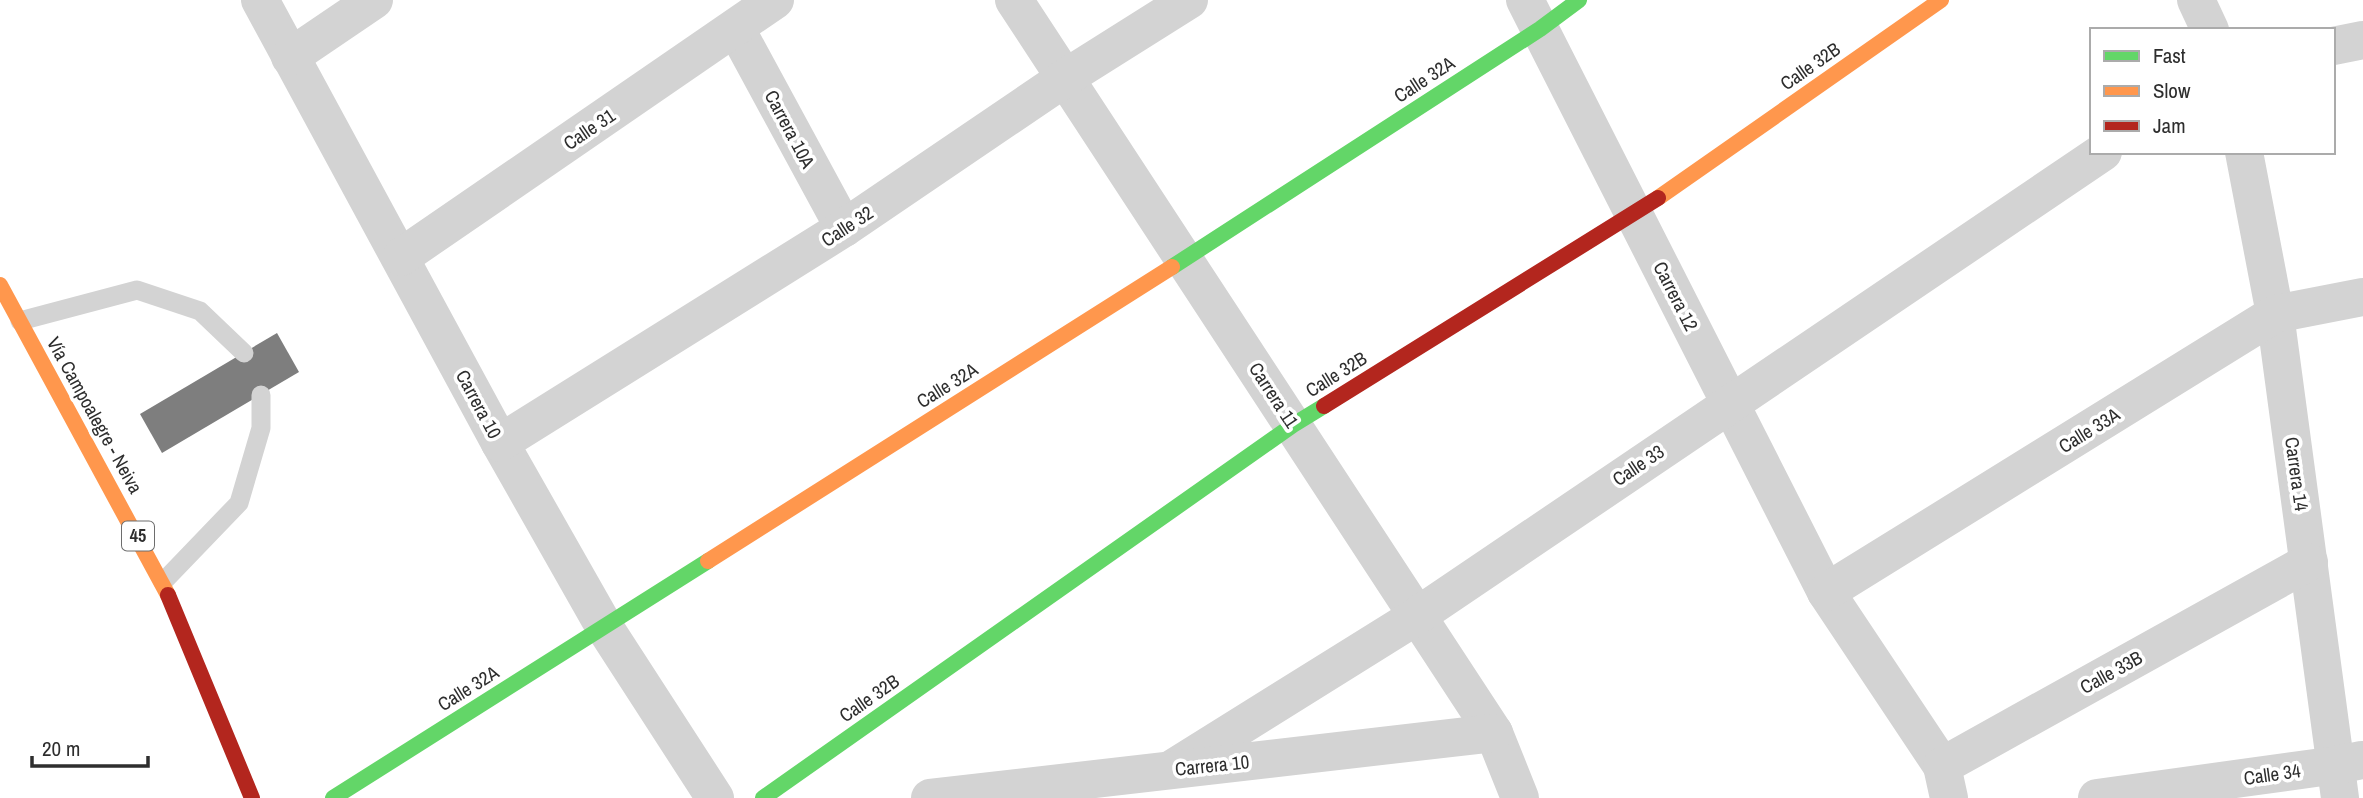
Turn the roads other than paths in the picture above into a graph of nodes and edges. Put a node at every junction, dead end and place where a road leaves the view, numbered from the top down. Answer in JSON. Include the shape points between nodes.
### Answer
{"nodes":[{"id":1,"x":260,"y":0,"type":"edge"},
{"id":2,"x":374,"y":0,"type":"edge"},
{"id":3,"x":775,"y":0,"type":"edge"},
{"id":4,"x":1014,"y":0,"type":"edge"},
{"id":5,"x":1189,"y":0,"type":"edge"},
{"id":6,"x":1579,"y":0,"type":"edge"},
{"id":7,"x":1941,"y":0,"type":"edge"},
{"id":8,"x":2196,"y":0,"type":"edge"},
{"id":9,"x":1532,"y":15,"type":"edge"},
{"id":10,"x":2209,"y":28,"type":"edge"},
{"id":11,"x":736,"y":29,"type":"junction"},
{"id":12,"x":2363,"y":40,"type":"edge"},
{"id":13,"x":2335,"y":46,"type":"edge"},
{"id":14,"x":290,"y":57,"type":"junction"},
{"id":15,"x":1065,"y":78,"type":"junction"},
{"id":16,"x":2099,"y":154,"type":"edge"},
{"id":17,"x":2244,"y":154,"type":"edge"},
{"id":18,"x":1634,"y":215,"type":"junction"},
{"id":19,"x":844,"y":228,"type":"junction"},
{"id":20,"x":401,"y":257,"type":"junction"},
{"id":21,"x":1185,"y":259,"type":"junction"},
{"id":22,"x":0,"y":285,"type":"edge"},
{"id":23,"x":2363,"y":297,"type":"edge"},
{"id":24,"x":2275,"y":314,"type":"junction"},
{"id":25,"x":20,"y":321,"type":"junction"},
{"id":26,"x":244,"y":353,"type":"dead end"},
{"id":27,"x":261,"y":395,"type":"dead end"},
{"id":28,"x":1730,"y":402,"type":"junction"},
{"id":29,"x":1293,"y":425,"type":"junction"},
{"id":30,"x":500,"y":443,"type":"junction"},
{"id":31,"x":2309,"y":562,"type":"junction"},
{"id":32,"x":163,"y":582,"type":"junction"},
{"id":33,"x":1826,"y":592,"type":"junction"},
{"id":34,"x":1417,"y":616,"type":"junction"},
{"id":35,"x":605,"y":628,"type":"junction"},
{"id":36,"x":1494,"y":733,"type":"junction"},
{"id":37,"x":1170,"y":770,"type":"junction"},
{"id":38,"x":2347,"y":774,"type":"edge"},
{"id":39,"x":1946,"y":782,"type":"edge"},
{"id":40,"x":252,"y":798,"type":"edge"},
{"id":41,"x":333,"y":798,"type":"edge"},
{"id":42,"x":715,"y":798,"type":"edge"},
{"id":43,"x":763,"y":798,"type":"edge"},
{"id":44,"x":930,"y":798,"type":"edge"},
{"id":45,"x":1520,"y":798,"type":"edge"},
{"id":46,"x":2097,"y":798,"type":"edge"}],
"edges":[{"from":1,"to":14,"type":"street","name":"Carrera 10"},
{"from":2,"to":14,"type":"street"},
{"from":3,"to":11,"type":"street","name":"Calle 31"},
{"from":4,"to":15,"type":"street","name":"Carrera 11"},
{"from":5,"to":15,"type":"street","name":"Calle 32"},
{"from":6,"to":9,"type":"main road","name":"Calle 32A"},
{"from":7,"to":18,"type":"main road","name":"Calle 32B"},
{"from":8,"to":10,"type":"street"},
{"from":9,"to":18,"type":"street","name":"Carrera 12"},
{"from":9,"to":21,"type":"main road","name":"Calle 32A"},
{"from":11,"to":19,"type":"street","name":"Carrera 10A"},
{"from":11,"to":20,"type":"street","name":"Calle 31"},
{"from":12,"to":13,"type":"street"},
{"from":14,"to":20,"type":"street","name":"Carrera 10"},
{"from":15,"to":19,"type":"street","name":"Calle 32"},
{"from":15,"to":21,"type":"street","name":"Carrera 11"},
{"from":16,"to":28,"type":"street","name":"Calle 33"},
{"from":17,"to":24,"type":"street","name":"Carrera 14"},
{"from":18,"to":28,"type":"street","name":"Carrera 12"},
{"from":18,"to":29,"type":"main road","name":"Calle 32B"},
{"from":19,"to":30,"type":"street","name":"Calle 32"},
{"from":20,"to":30,"type":"street","name":"Carrera 10"},
{"from":21,"to":29,"type":"street","name":"Carrera 11"},
{"from":21,"to":35,"type":"main road","name":"Calle 32A"},
{"from":22,"to":25,"type":"main road","name":"Vía Campoalegre - Neiva","number":"45"},
{"from":23,"to":24,"type":"street","name":"Calle 33A"},
{"from":24,"to":31,"type":"street","name":"Carrera 14"},
{"from":24,"to":33,"type":"street","name":"Calle 33A"},
{"from":25,"to":26,"type":"lane","via":[[136,290],[200,312]]},
{"from":25,"to":32,"type":"main road","name":"Vía Campoalegre - Neiva","number":"45"},
{"from":27,"to":32,"type":"lane","via":[[261,428],[239,503]]},
{"from":28,"to":33,"type":"street","name":"Carrera 12"},
{"from":28,"to":34,"type":"street","name":"Calle 33"},
{"from":29,"to":34,"type":"street","name":"Carrera 11"},
{"from":29,"to":43,"type":"main road","name":"Calle 32B"},
{"from":30,"to":35,"type":"street","name":"Carrera 10"},
{"from":31,"to":38,"type":"street","name":"Carrera 14"},
{"from":31,"to":39,"type":"street","name":"Calle 33B"},
{"from":32,"to":40,"type":"main road","name":"Vía Campoalegre - Neiva","number":"45"},
{"from":33,"to":39,"type":"street","name":"Carrera 12"},
{"from":34,"to":36,"type":"street","name":"Carrera 11"},
{"from":34,"to":37,"type":"street","name":"Calle 33"},
{"from":35,"to":41,"type":"main road","name":"Calle 32A"},
{"from":35,"to":42,"type":"street","name":"Carrera 10"},
{"from":36,"to":37,"type":"street","name":"Carrera 10"},
{"from":36,"to":45,"type":"street","name":"Carrera 11"},
{"from":37,"to":44,"type":"street","name":"Carrera 10"},
{"from":38,"to":46,"type":"street","name":"Calle 34"}]}
